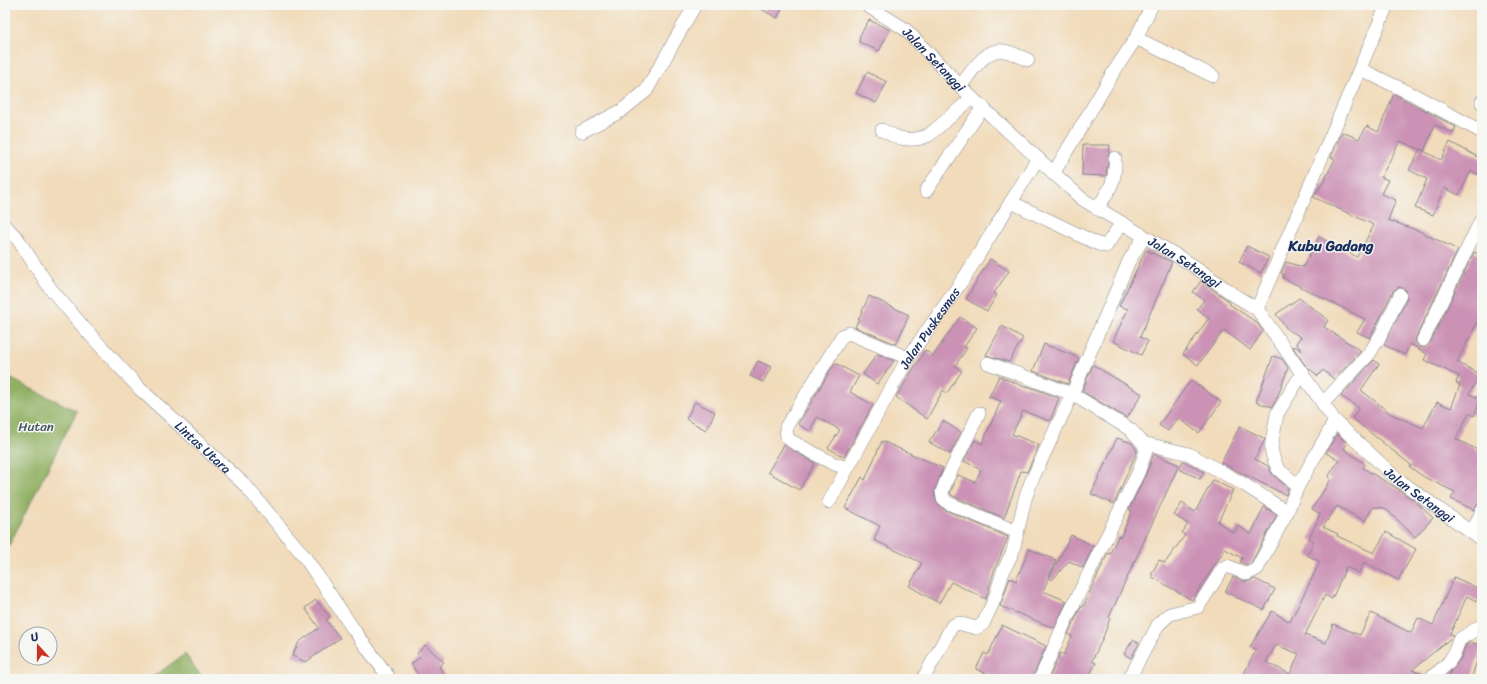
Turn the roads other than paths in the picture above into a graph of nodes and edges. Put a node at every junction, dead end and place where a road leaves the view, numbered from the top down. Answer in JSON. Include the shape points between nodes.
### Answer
{"nodes":[{"id":1,"x":695,"y":5,"type":"edge"},
{"id":2,"x":866,"y":5,"type":"edge"},
{"id":3,"x":1152,"y":5,"type":"edge"},
{"id":4,"x":1387,"y":5,"type":"edge"},
{"id":5,"x":1136,"y":38,"type":"junction"},
{"id":6,"x":1028,"y":60,"type":"dead end"},
{"id":7,"x":1360,"y":69,"type":"junction"},
{"id":8,"x":1213,"y":76,"type":"dead end"},
{"id":9,"x":961,"y":85,"type":"junction"},
{"id":10,"x":972,"y":98,"type":"junction"},
{"id":11,"x":983,"y":107,"type":"junction"},
{"id":12,"x":882,"y":130,"type":"dead end"},
{"id":13,"x":581,"y":132,"type":"dead end"},
{"id":14,"x":1482,"y":132,"type":"edge"},
{"id":15,"x":1038,"y":158,"type":"junction"},
{"id":16,"x":1115,"y":158,"type":"dead end"},
{"id":17,"x":1053,"y":174,"type":"junction"},
{"id":18,"x":926,"y":191,"type":"dead end"},
{"id":19,"x":1011,"y":202,"type":"junction"},
{"id":20,"x":1097,"y":209,"type":"junction"},
{"id":21,"x":1482,"y":218,"type":"edge"},
{"id":22,"x":1122,"y":224,"type":"junction"},
{"id":23,"x":5,"y":226,"type":"edge"},
{"id":24,"x":1144,"y":237,"type":"junction"},
{"id":25,"x":1400,"y":295,"type":"dead end"},
{"id":26,"x":1257,"y":308,"type":"junction"},
{"id":27,"x":1424,"y":340,"type":"dead end"},
{"id":28,"x":908,"y":358,"type":"junction"},
{"id":29,"x":988,"y":363,"type":"dead end"},
{"id":30,"x":1303,"y":372,"type":"junction"},
{"id":31,"x":1072,"y":394,"type":"junction"},
{"id":32,"x":1323,"y":403,"type":"junction"},
{"id":33,"x":979,"y":413,"type":"dead end"},
{"id":34,"x":1335,"y":421,"type":"junction"},
{"id":35,"x":1143,"y":443,"type":"junction"},
{"id":36,"x":848,"y":468,"type":"junction"},
{"id":37,"x":1298,"y":486,"type":"junction"},
{"id":38,"x":829,"y":502,"type":"dead end"},
{"id":39,"x":1482,"y":511,"type":"edge"},
{"id":40,"x":1287,"y":512,"type":"junction"},
{"id":41,"x":1017,"y":532,"type":"junction"},
{"id":42,"x":1477,"y":536,"type":"edge"},
{"id":43,"x":1482,"y":625,"type":"edge"},
{"id":44,"x":390,"y":679,"type":"edge"},
{"id":45,"x":923,"y":679,"type":"edge"},
{"id":46,"x":1040,"y":679,"type":"edge"},
{"id":47,"x":1129,"y":679,"type":"edge"},
{"id":48,"x":1429,"y":679,"type":"edge"}],
"edges":[{"from":1,"to":13,"type":"street","via":[[646,91],[621,111]]},
{"from":2,"to":9,"type":"street","name":"Jalan Setanggi","via":[[905,28]]},
{"from":3,"to":5,"type":"street"},
{"from":4,"to":7,"type":"street"},
{"from":5,"to":8,"type":"street"},
{"from":5,"to":17,"type":"street"},
{"from":6,"to":9,"type":"street","via":[[1003,50],[992,53],[985,57]]},
{"from":7,"to":14,"type":"street"},
{"from":7,"to":26,"type":"street"},
{"from":9,"to":10,"type":"street","name":"Jalan Setanggi"},
{"from":10,"to":11,"type":"street","name":"Jalan Setanggi"},
{"from":10,"to":12,"type":"street","via":[[929,135],[922,138],[896,138]]},
{"from":11,"to":15,"type":"street","name":"Jalan Setanggi"},
{"from":11,"to":18,"type":"street"},
{"from":15,"to":17,"type":"street","name":"Jalan Setanggi"},
{"from":15,"to":19,"type":"street","name":"Jalan Puskesmas"},
{"from":16,"to":20,"type":"street","via":[[1112,185]]},
{"from":17,"to":20,"type":"street","name":"Jalan Setanggi"},
{"from":19,"to":22,"type":"street","via":[[1106,246]]},
{"from":19,"to":28,"type":"street","name":"Jalan Puskesmas","via":[[966,275]]},
{"from":20,"to":22,"type":"street","name":"Jalan Setanggi"},
{"from":21,"to":27,"type":"street"},
{"from":22,"to":24,"type":"street","name":"Jalan Setanggi"},
{"from":23,"to":44,"type":"street","name":"Lintas Utara","via":[[17,238],[50,288],[140,389],[245,485],[304,556]]},
{"from":24,"to":26,"type":"street","name":"Jalan Setanggi","via":[[1194,266]]},
{"from":24,"to":31,"type":"street","via":[[1129,261]]},
{"from":25,"to":32,"type":"street","via":[[1381,335],[1368,354]]},
{"from":26,"to":30,"type":"street","name":"Jalan Setanggi"},
{"from":28,"to":36,"type":"street","name":"Jalan Puskesmas"},
{"from":28,"to":36,"type":"street","via":[[850,333],[842,336],[786,428],[791,441],[832,463]]},
{"from":29,"to":31,"type":"street"},
{"from":30,"to":32,"type":"street","name":"Jalan Setanggi"},
{"from":30,"to":37,"type":"street","via":[[1277,414],[1271,448],[1272,458],[1278,469]]},
{"from":31,"to":35,"type":"street","via":[[1130,430]]},
{"from":31,"to":41,"type":"street","via":[[1031,482]]},
{"from":32,"to":34,"type":"street","name":"Jalan Setanggi"},
{"from":33,"to":41,"type":"street","via":[[946,481],[942,492],[943,498],[948,503]]},
{"from":34,"to":37,"type":"street"},
{"from":34,"to":42,"type":"street","name":"Jalan Setanggi","via":[[1396,478]]},
{"from":35,"to":40,"type":"street","via":[[1189,454]]},
{"from":35,"to":46,"type":"street","via":[[1146,451],[1138,473]]},
{"from":36,"to":38,"type":"street","name":"Jalan Puskesmas"},
{"from":37,"to":40,"type":"street"},
{"from":39,"to":42,"type":"street"},
{"from":40,"to":47,"type":"street","via":[[1257,569],[1247,574],[1227,566],[1223,568],[1198,607],[1170,614],[1158,625]]},
{"from":41,"to":45,"type":"street","via":[[1013,551],[983,624],[976,628],[958,622],[952,626]]},
{"from":43,"to":48,"type":"street","via":[[1459,640],[1455,653],[1446,666]]}]}
